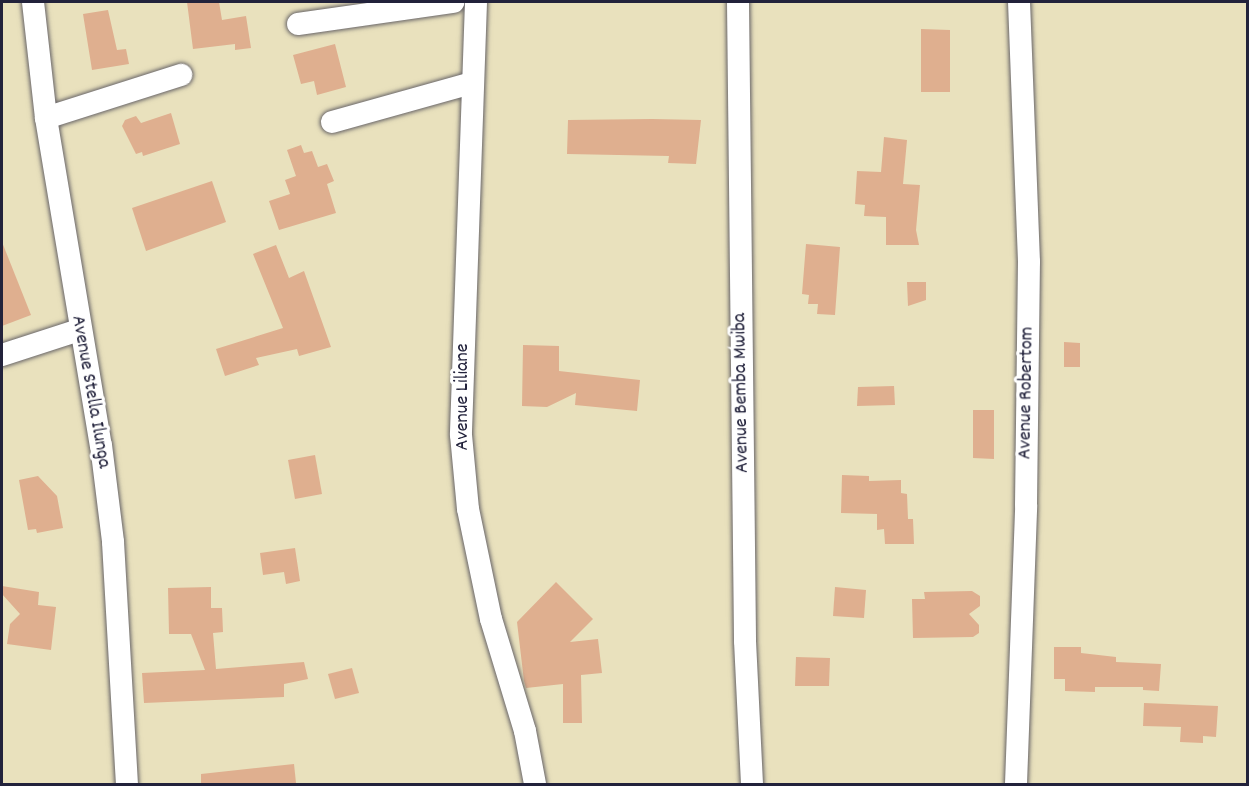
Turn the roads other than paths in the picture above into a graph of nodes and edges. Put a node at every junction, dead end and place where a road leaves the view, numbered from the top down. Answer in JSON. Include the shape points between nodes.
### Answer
{"nodes":[{"id":1,"x":33,"y":2,"type":"edge"},
{"id":2,"x":453,"y":2,"type":"edge"},
{"id":3,"x":476,"y":2,"type":"edge"},
{"id":4,"x":738,"y":2,"type":"edge"},
{"id":5,"x":1019,"y":2,"type":"edge"},
{"id":6,"x":298,"y":24,"type":"dead end"},
{"id":7,"x":181,"y":75,"type":"dead end"},
{"id":8,"x":472,"y":83,"type":"junction"},
{"id":9,"x":46,"y":118,"type":"junction"},
{"id":10,"x":332,"y":123,"type":"dead end"},
{"id":11,"x":79,"y":330,"type":"junction"},
{"id":12,"x":2,"y":355,"type":"edge"},
{"id":13,"x":127,"y":784,"type":"edge"},
{"id":14,"x":535,"y":784,"type":"edge"},
{"id":15,"x":752,"y":784,"type":"edge"},
{"id":16,"x":1016,"y":784,"type":"edge"}],
"edges":[{"from":1,"to":9,"type":"street","name":"Avenue Stella Ilunga"},
{"from":2,"to":6,"type":"street"},
{"from":3,"to":8,"type":"street","name":"Avenue Liliane"},
{"from":4,"to":15,"type":"street","name":"Avenue Bemba Mwiba","via":[[745,641]]},
{"from":5,"to":16,"type":"street","name":"Avenue Robertom","via":[[1029,262],[1026,505]]},
{"from":7,"to":9,"type":"street"},
{"from":8,"to":10,"type":"street"},
{"from":8,"to":14,"type":"street","name":"Avenue Liliane","via":[[460,435],[468,509],[491,619],[525,731]]},
{"from":9,"to":11,"type":"street","name":"Avenue Stella Ilunga"},
{"from":11,"to":12,"type":"street"},
{"from":11,"to":13,"type":"street","name":"Avenue Stella Ilunga","via":[[101,445],[113,542]]}]}
